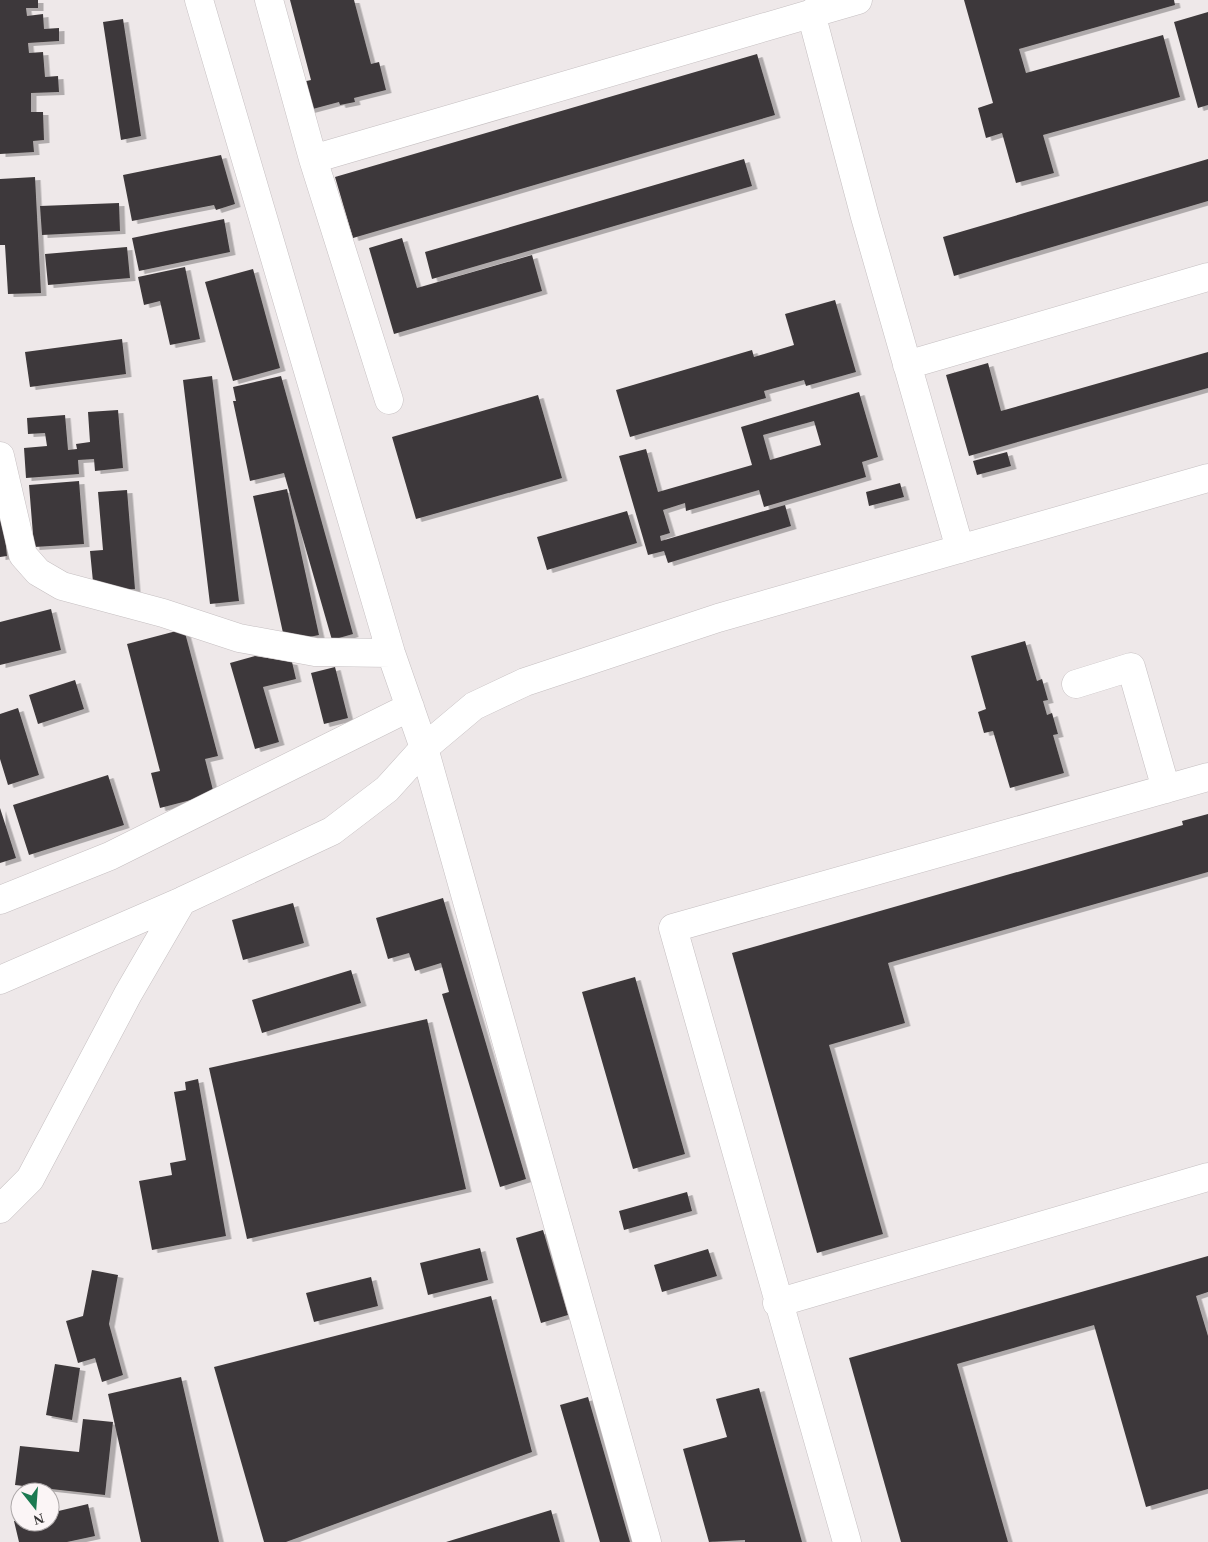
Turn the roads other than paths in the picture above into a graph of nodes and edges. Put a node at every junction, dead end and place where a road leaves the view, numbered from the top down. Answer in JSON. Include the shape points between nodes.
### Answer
{"nodes":[{"id":1,"x":199,"y":0,"type":"edge"},
{"id":2,"x":269,"y":0,"type":"edge"},
{"id":3,"x":858,"y":0,"type":"edge"},
{"id":4,"x":811,"y":13,"type":"junction"},
{"id":5,"x":313,"y":159,"type":"junction"},
{"id":6,"x":1208,"y":277,"type":"edge"},
{"id":7,"x":907,"y":365,"type":"junction"},
{"id":8,"x":389,"y":400,"type":"dead end"},
{"id":9,"x":0,"y":456,"type":"edge"},
{"id":10,"x":1208,"y":478,"type":"edge"},
{"id":11,"x":960,"y":549,"type":"junction"},
{"id":12,"x":391,"y":653,"type":"junction"},
{"id":13,"x":1076,"y":684,"type":"dead end"},
{"id":14,"x":410,"y":707,"type":"junction"},
{"id":15,"x":424,"y":748,"type":"junction"},
{"id":16,"x":1208,"y":777,"type":"edge"},
{"id":17,"x":1166,"y":789,"type":"junction"},
{"id":18,"x":0,"y":900,"type":"edge"},
{"id":19,"x":182,"y":900,"type":"junction"},
{"id":20,"x":0,"y":980,"type":"edge"},
{"id":21,"x":1208,"y":1177,"type":"edge"},
{"id":22,"x":0,"y":1209,"type":"edge"},
{"id":23,"x":777,"y":1303,"type":"junction"},
{"id":24,"x":647,"y":1542,"type":"edge"},
{"id":25,"x":847,"y":1542,"type":"edge"}],
"edges":[{"from":1,"to":12,"type":"street"},
{"from":2,"to":5,"type":"street"},
{"from":3,"to":4,"type":"street"},
{"from":4,"to":5,"type":"street"},
{"from":4,"to":7,"type":"street"},
{"from":5,"to":8,"type":"street"},
{"from":6,"to":7,"type":"street"},
{"from":7,"to":11,"type":"street"},
{"from":9,"to":12,"type":"street","via":[[23,555],[38,572],[62,586],[239,638],[315,652]]},
{"from":10,"to":11,"type":"street"},
{"from":11,"to":15,"type":"street","via":[[718,618],[525,682],[474,706]]},
{"from":12,"to":14,"type":"street"},
{"from":13,"to":17,"type":"street","via":[[1131,667]]},
{"from":14,"to":15,"type":"street"},
{"from":14,"to":18,"type":"street","via":[[110,856]]},
{"from":15,"to":19,"type":"street","via":[[387,789],[332,831]]},
{"from":15,"to":24,"type":"street"},
{"from":16,"to":17,"type":"street"},
{"from":17,"to":23,"type":"street","via":[[673,928],[767,1254]]},
{"from":19,"to":20,"type":"street"},
{"from":19,"to":22,"type":"street","via":[[30,1178]]},
{"from":21,"to":23,"type":"street"},
{"from":23,"to":25,"type":"street"}]}
